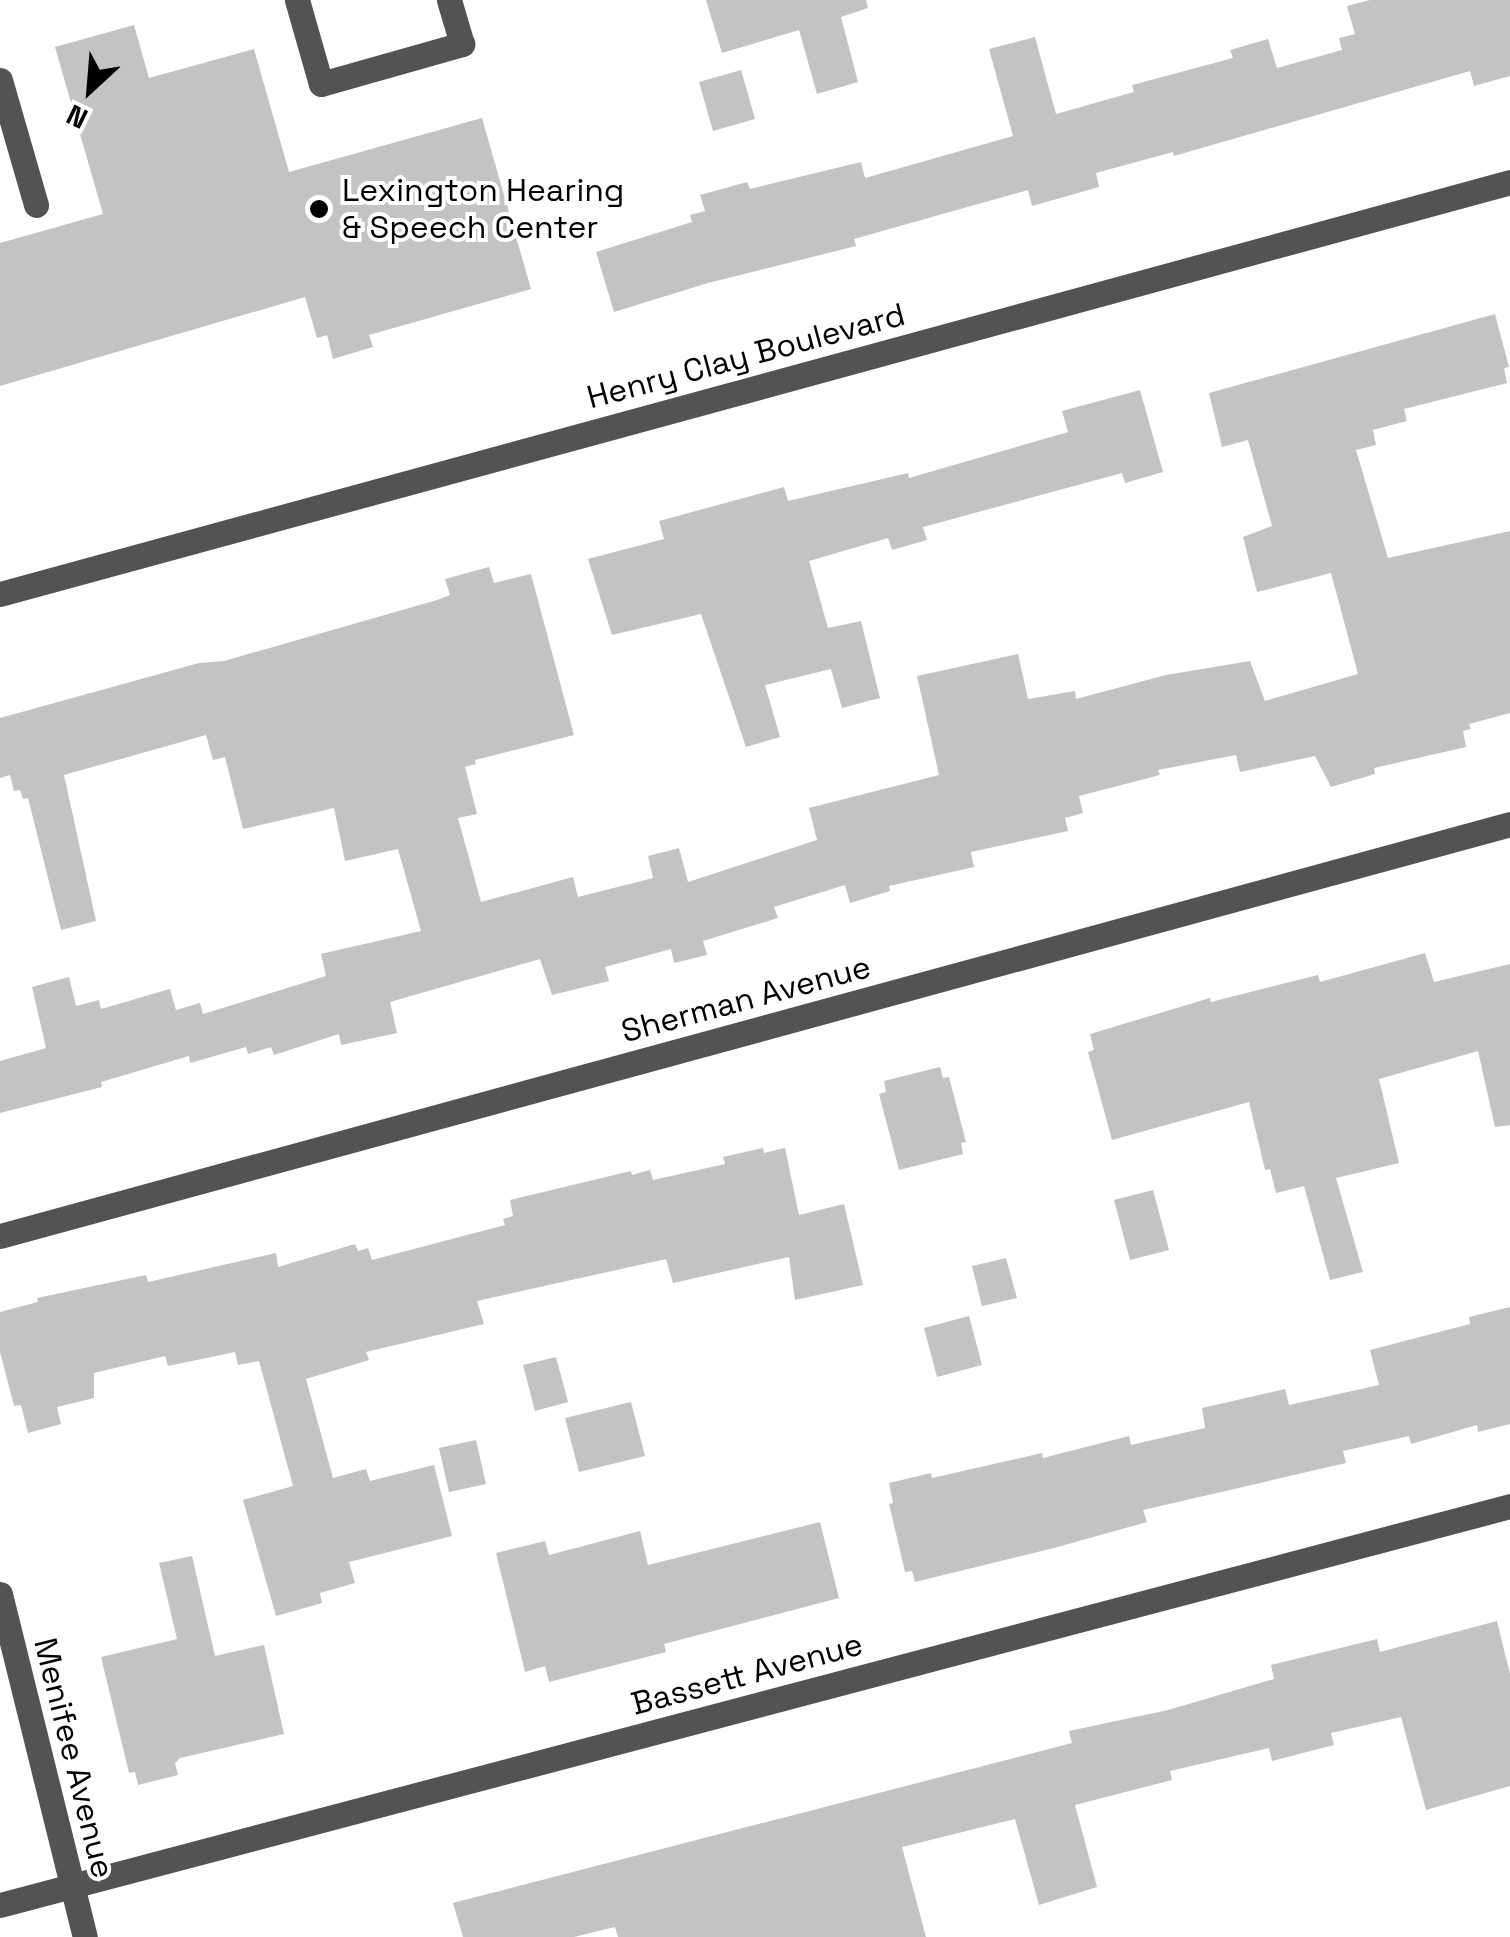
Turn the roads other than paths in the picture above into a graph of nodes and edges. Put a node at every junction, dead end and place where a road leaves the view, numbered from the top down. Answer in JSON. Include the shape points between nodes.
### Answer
{"nodes":[{"id":1,"x":297,"y":0,"type":"edge"},
{"id":2,"x":449,"y":0,"type":"edge"},
{"id":3,"x":0,"y":80,"type":"edge"},
{"id":4,"x":1510,"y":182,"type":"edge"},
{"id":5,"x":36,"y":206,"type":"dead end"},
{"id":6,"x":0,"y":594,"type":"edge"},
{"id":7,"x":1510,"y":824,"type":"edge"},
{"id":8,"x":0,"y":1236,"type":"edge"},
{"id":9,"x":1510,"y":1506,"type":"edge"},
{"id":10,"x":0,"y":1594,"type":"edge"},
{"id":11,"x":72,"y":1886,"type":"junction"},
{"id":12,"x":0,"y":1905,"type":"edge"},
{"id":13,"x":85,"y":1937,"type":"edge"}],
"edges":[{"from":1,"to":2,"type":"street","via":[[321,84],[462,44]]},
{"from":3,"to":5,"type":"street"},
{"from":4,"to":6,"type":"street","name":"Henry Clay Boulevard"},
{"from":7,"to":8,"type":"street","name":"Sherman Avenue"},
{"from":9,"to":11,"type":"street","name":"Bassett Avenue"},
{"from":10,"to":11,"type":"street","name":"Menifee Avenue"},
{"from":11,"to":12,"type":"street","name":"Bassett Avenue"},
{"from":11,"to":13,"type":"street","name":"Menifee Avenue"}]}
